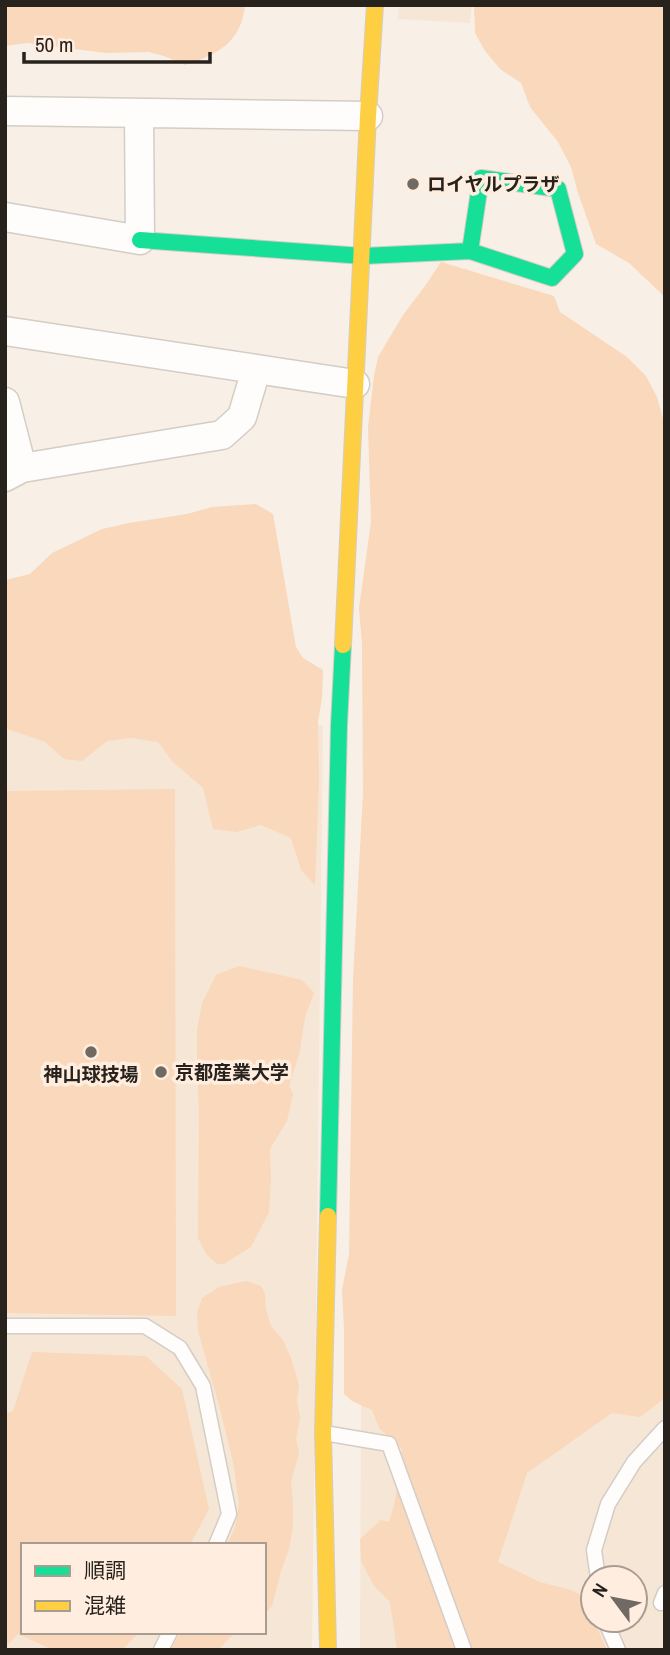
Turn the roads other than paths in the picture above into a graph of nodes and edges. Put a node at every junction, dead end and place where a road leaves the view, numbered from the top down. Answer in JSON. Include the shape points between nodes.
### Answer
{"nodes":[{"id":1,"x":376,"y":5,"type":"edge"},
{"id":2,"x":5,"y":111,"type":"edge"},
{"id":3,"x":139,"y":114,"type":"junction"},
{"id":4,"x":368,"y":116,"type":"junction"},
{"id":5,"x":5,"y":217,"type":"edge"},
{"id":6,"x":140,"y":240,"type":"junction"},
{"id":7,"x":470,"y":251,"type":"junction"},
{"id":8,"x":363,"y":256,"type":"junction"},
{"id":9,"x":5,"y":331,"type":"edge"},
{"id":10,"x":256,"y":370,"type":"junction"},
{"id":11,"x":355,"y":384,"type":"junction"},
{"id":12,"x":5,"y":402,"type":"edge"},
{"id":13,"x":14,"y":472,"type":"edge"},
{"id":14,"x":5,"y":1326,"type":"edge"},
{"id":15,"x":665,"y":1428,"type":"edge"},
{"id":16,"x":323,"y":1433,"type":"junction"},
{"id":17,"x":217,"y":1543,"type":"edge"},
{"id":18,"x":596,"y":1564,"type":"edge"},
{"id":19,"x":169,"y":1634,"type":"edge"},
{"id":20,"x":161,"y":1650,"type":"edge"},
{"id":21,"x":328,"y":1650,"type":"edge"},
{"id":22,"x":464,"y":1650,"type":"edge"}],
"edges":[{"from":1,"to":4,"type":"street"},
{"from":2,"to":3,"type":"street"},
{"from":3,"to":4,"type":"street"},
{"from":3,"to":6,"type":"street"},
{"from":4,"to":8,"type":"street"},
{"from":5,"to":6,"type":"street"},
{"from":6,"to":8,"type":"street"},
{"from":7,"to":7,"type":"street","via":[[481,178],[558,189],[575,254],[552,278]]},
{"from":7,"to":8,"type":"street"},
{"from":8,"to":11,"type":"street"},
{"from":9,"to":10,"type":"street"},
{"from":10,"to":11,"type":"street"},
{"from":10,"to":13,"type":"street","via":[[242,417],[222,435]]},
{"from":11,"to":16,"type":"street","via":[[339,726]]},
{"from":12,"to":13,"type":"street"},
{"from":14,"to":17,"type":"lane","via":[[145,1326],[180,1349],[203,1385],[229,1514]]},
{"from":15,"to":18,"type":"lane","via":[[634,1462],[608,1504],[594,1550]]},
{"from":16,"to":21,"type":"street"},
{"from":16,"to":22,"type":"lane","via":[[389,1444]]},
{"from":19,"to":20,"type":"lane"}]}
